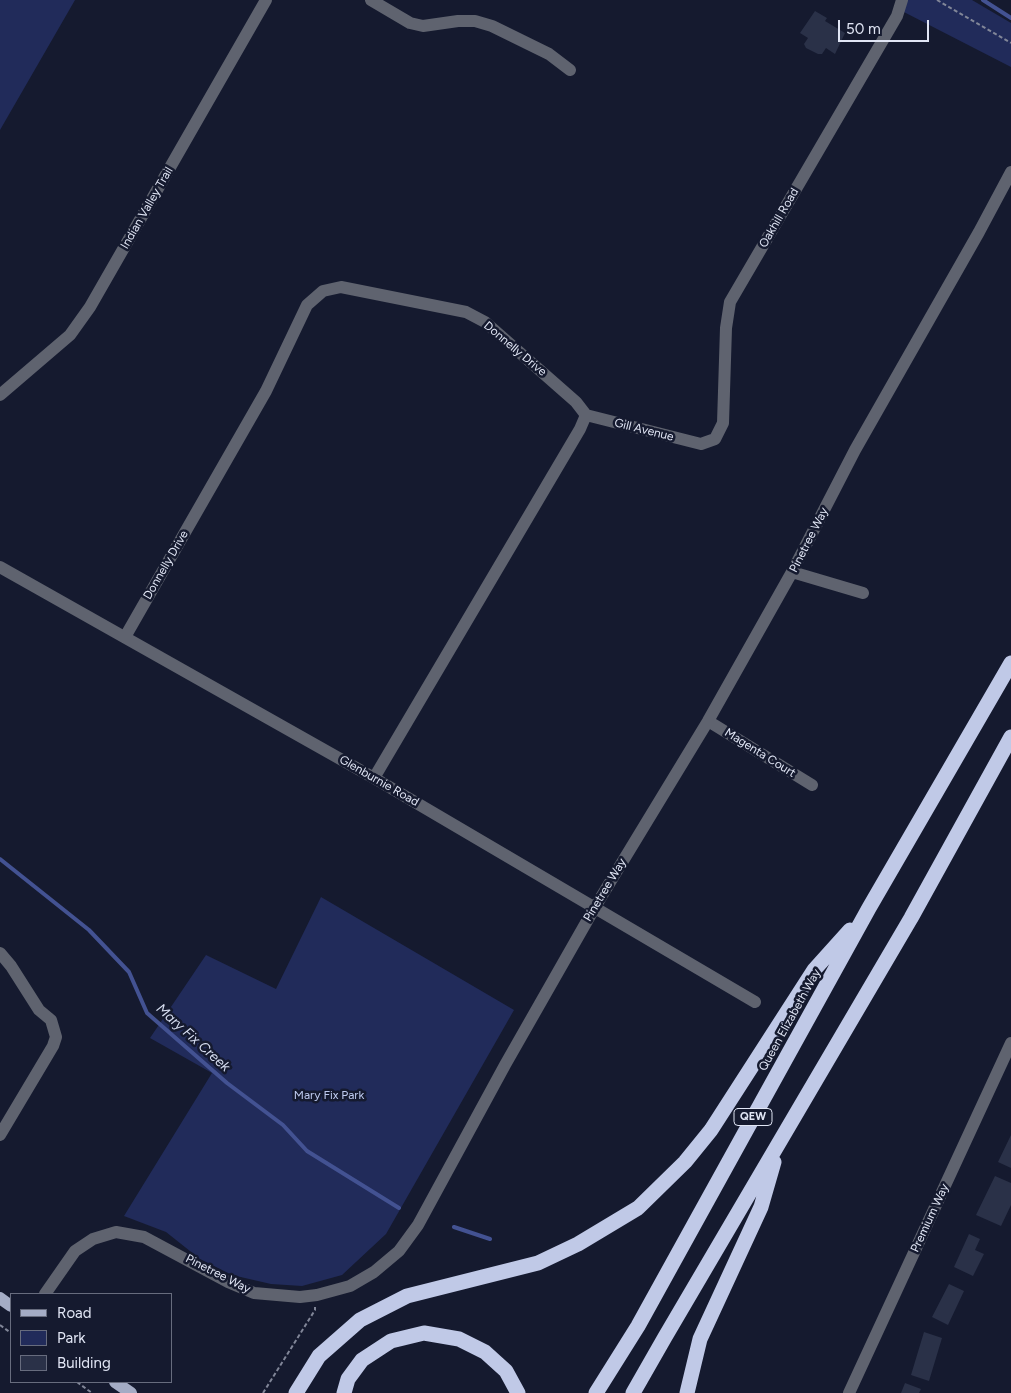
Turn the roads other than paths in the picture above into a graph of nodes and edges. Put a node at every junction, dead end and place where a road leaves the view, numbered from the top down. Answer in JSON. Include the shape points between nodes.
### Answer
{"nodes":[{"id":1,"x":266,"y":0,"type":"edge"},
{"id":2,"x":371,"y":0,"type":"edge"},
{"id":3,"x":902,"y":0,"type":"edge"},
{"id":4,"x":570,"y":70,"type":"dead end"},
{"id":5,"x":1011,"y":172,"type":"edge"},
{"id":6,"x":0,"y":395,"type":"edge"},
{"id":7,"x":586,"y":415,"type":"junction"},
{"id":8,"x":702,"y":444,"type":"joint"},
{"id":9,"x":0,"y":567,"type":"edge"},
{"id":10,"x":792,"y":572,"type":"junction"},
{"id":11,"x":863,"y":593,"type":"dead end"},
{"id":12,"x":125,"y":637,"type":"junction"},
{"id":13,"x":1011,"y":663,"type":"edge"},
{"id":14,"x":708,"y":721,"type":"junction"},
{"id":15,"x":1011,"y":737,"type":"edge"},
{"id":16,"x":374,"y":778,"type":"junction"},
{"id":17,"x":812,"y":785,"type":"dead end"},
{"id":18,"x":595,"y":907,"type":"junction"},
{"id":19,"x":869,"y":908,"type":"junction"},
{"id":20,"x":0,"y":953,"type":"edge"},
{"id":21,"x":754,"y":1002,"type":"dead end"},
{"id":22,"x":1011,"y":1042,"type":"edge"},
{"id":23,"x":0,"y":1135,"type":"edge"},
{"id":24,"x":780,"y":1141,"type":"junction"},
{"id":25,"x":46,"y":1293,"type":"edge"},
{"id":26,"x":116,"y":1383,"type":"edge"},
{"id":27,"x":131,"y":1393,"type":"edge"},
{"id":28,"x":296,"y":1393,"type":"edge"},
{"id":29,"x":344,"y":1393,"type":"edge"},
{"id":30,"x":518,"y":1393,"type":"edge"},
{"id":31,"x":596,"y":1393,"type":"edge"},
{"id":32,"x":633,"y":1393,"type":"edge"},
{"id":33,"x":687,"y":1393,"type":"edge"},
{"id":34,"x":849,"y":1393,"type":"edge"}],
"edges":[{"from":1,"to":6,"type":"street","name":"Indian Valley Trail","via":[[90,307],[70,335]]},
{"from":2,"to":4,"type":"street","via":[[410,23],[423,26],[475,21],[492,26],[549,54]]},
{"from":3,"to":8,"type":"street","name":"Oakhill Road","via":[[897,16],[730,302],[726,328],[724,423],[715,439]]},
{"from":5,"to":10,"type":"street","name":"Pinetree Way","via":[[855,450]]},
{"from":7,"to":8,"type":"street","name":"Gill Avenue"},
{"from":7,"to":12,"type":"street","name":"Donnelly Drive","via":[[576,402],[492,328],[466,312],[341,287],[323,291],[307,305],[266,391]]},
{"from":7,"to":16,"type":"street"},
{"from":9,"to":12,"type":"street","name":"Glenburnie Road"},
{"from":10,"to":11,"type":"street"},
{"from":10,"to":14,"type":"street","name":"Pinetree Way"},
{"from":12,"to":16,"type":"street","name":"Glenburnie Road"},
{"from":13,"to":19,"type":"highway","name":"Queen Elizabeth Way","number":"QEW"},
{"from":14,"to":17,"type":"street","name":"Magenta Court"},
{"from":14,"to":18,"type":"street","name":"Pinetree Way"},
{"from":15,"to":24,"type":"highway","number":"QEW","via":[[911,918]]},
{"from":16,"to":18,"type":"street","name":"Glenburnie Road"},
{"from":18,"to":21,"type":"street","name":"Glenburnie Road"},
{"from":18,"to":25,"type":"street","name":"Pinetree Way","via":[[418,1225],[399,1251],[374,1272],[350,1286],[317,1295],[300,1297],[254,1293],[144,1236],[116,1232],[92,1239],[75,1251]]},
{"from":19,"to":28,"type":"highway","via":[[814,970],[711,1130],[685,1162],[638,1208],[578,1244],[538,1263],[407,1296],[360,1320],[319,1356]]},
{"from":19,"to":31,"type":"highway","name":"Queen Elizabeth Way","number":"QEW","via":[[638,1326]]},
{"from":20,"to":23,"type":"street","via":[[39,1010],[50,1020],[56,1037]]},
{"from":22,"to":34,"type":"street","name":"Premium Way"},
{"from":24,"to":32,"type":"highway","number":"QEW"},
{"from":24,"to":33,"type":"highway","via":[[761,1207],[700,1339]]},
{"from":26,"to":27,"type":"main road"},
{"from":29,"to":30,"type":"highway","via":[[348,1379],[362,1360],[390,1341],[424,1333],[459,1339],[485,1352],[506,1371]]}]}
